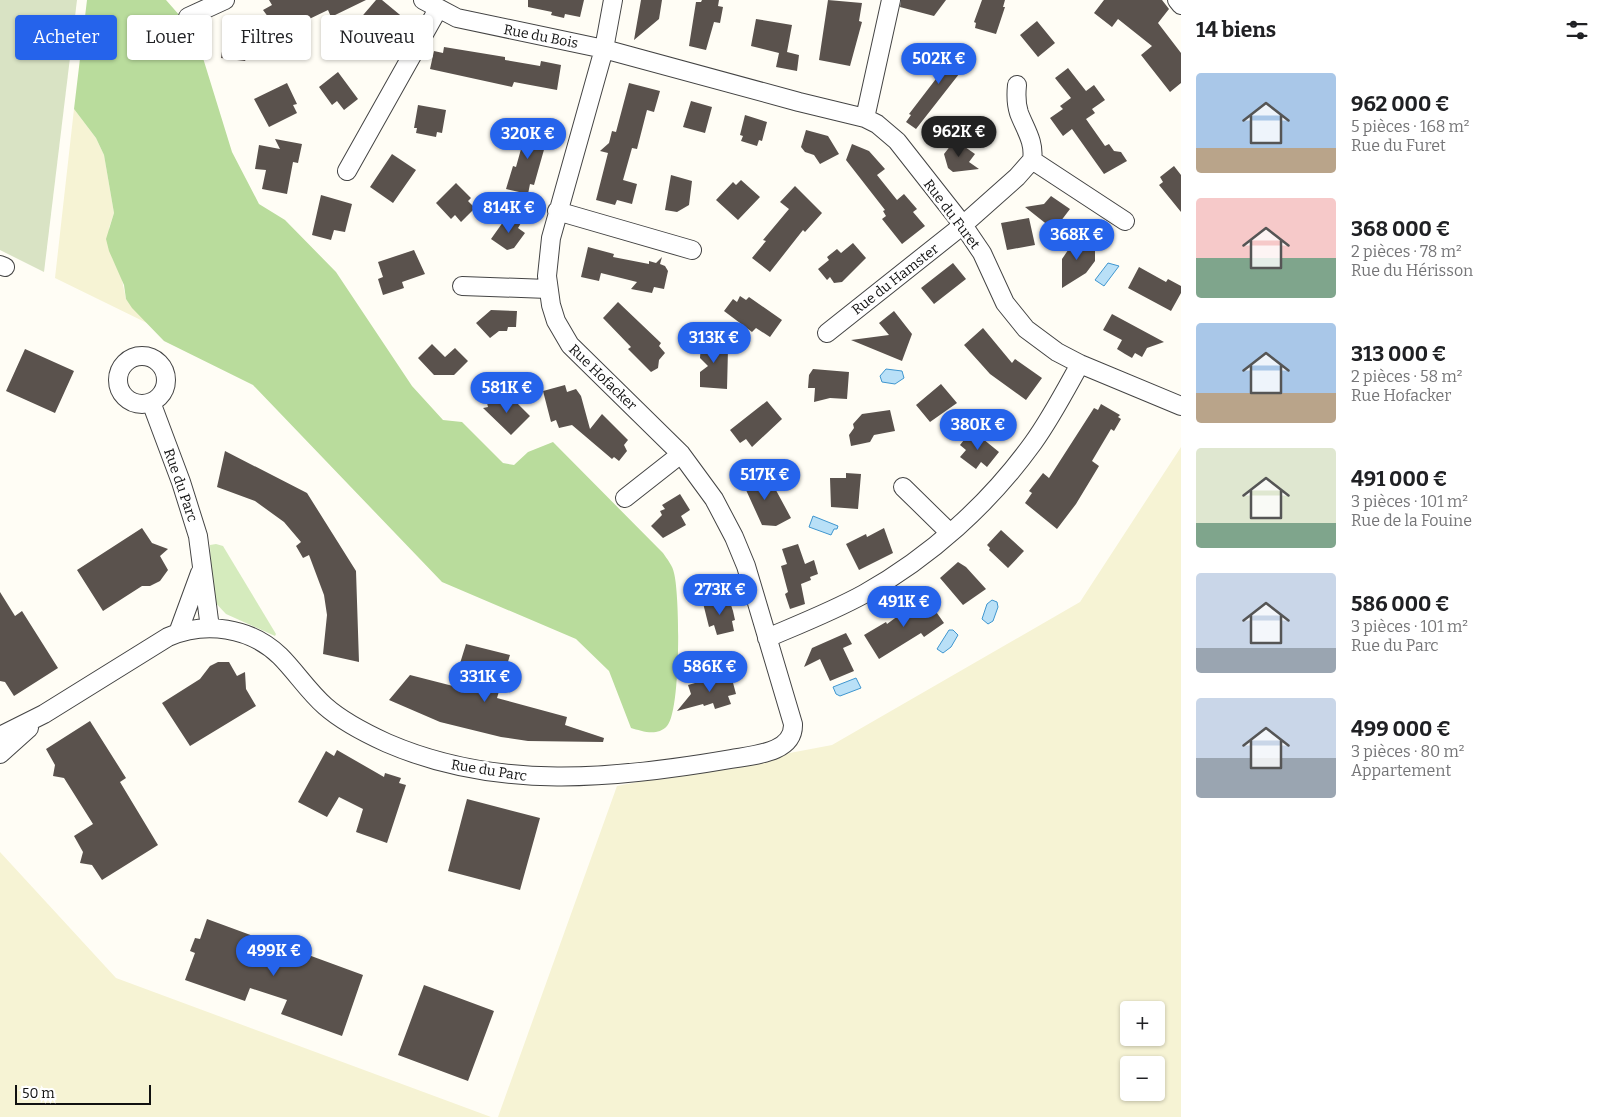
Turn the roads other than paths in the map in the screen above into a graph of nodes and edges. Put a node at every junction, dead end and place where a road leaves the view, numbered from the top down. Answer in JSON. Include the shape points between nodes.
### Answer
{"nodes":[{"id":1,"x":225,"y":0,"type":"edge"},
{"id":2,"x":613,"y":0,"type":"edge"},
{"id":3,"x":891,"y":0,"type":"edge"},
{"id":4,"x":1177,"y":0,"type":"edge"},
{"id":5,"x":431,"y":4,"type":"edge"},
{"id":6,"x":1181,"y":5,"type":"edge"},
{"id":7,"x":192,"y":15,"type":"edge"},
{"id":8,"x":604,"y":49,"type":"junction"},
{"id":9,"x":1017,"y":85,"type":"dead end"},
{"id":10,"x":865,"y":118,"type":"junction"},
{"id":11,"x":1032,"y":160,"type":"junction"},
{"id":12,"x":347,"y":171,"type":"dead end"},
{"id":13,"x":557,"y":211,"type":"junction"},
{"id":14,"x":1125,"y":221,"type":"dead end"},
{"id":15,"x":963,"y":225,"type":"junction"},
{"id":16,"x":692,"y":250,"type":"dead end"},
{"id":17,"x":462,"y":286,"type":"dead end"},
{"id":18,"x":548,"y":289,"type":"junction"},
{"id":19,"x":827,"y":333,"type":"dead end"},
{"id":20,"x":1080,"y":364,"type":"junction"},
{"id":21,"x":151,"y":402,"type":"dead end"},
{"id":22,"x":1181,"y":406,"type":"edge"},
{"id":23,"x":681,"y":454,"type":"junction"},
{"id":24,"x":903,"y":487,"type":"dead end"},
{"id":25,"x":625,"y":498,"type":"dead end"},
{"id":26,"x":950,"y":533,"type":"junction"},
{"id":27,"x":202,"y":570,"type":"junction"},
{"id":28,"x":210,"y":628,"type":"junction"},
{"id":29,"x":178,"y":633,"type":"junction"},
{"id":30,"x":767,"y":638,"type":"junction"},
{"id":31,"x":44,"y":714,"type":"junction"},
{"id":32,"x":793,"y":724,"type":"joint"},
{"id":33,"x":0,"y":736,"type":"edge"},
{"id":34,"x":0,"y":754,"type":"edge"}],
"edges":[{"from":1,"to":7,"type":"street"},
{"from":2,"to":8,"type":"street","name":"Rue Hofacker"},
{"from":3,"to":10,"type":"street"},
{"from":4,"to":6,"type":"street"},
{"from":5,"to":8,"type":"street","name":"Rue du Bois","via":[[457,18],[480,24]]},
{"from":5,"to":12,"type":"street"},
{"from":8,"to":10,"type":"street","name":"Rue du Furet"},
{"from":8,"to":13,"type":"street","name":"Rue Hofacker"},
{"from":9,"to":11,"type":"street","via":[[1016,100],[1031,141]]},
{"from":10,"to":15,"type":"street","name":"Rue du Furet","via":[[888,131]]},
{"from":11,"to":14,"type":"street"},
{"from":11,"to":15,"type":"street","name":"Rue du Hamster"},
{"from":13,"to":16,"type":"street"},
{"from":13,"to":18,"type":"street","name":"Rue Hofacker","via":[[548,259]]},
{"from":15,"to":19,"type":"street","name":"Rue du Hamster"},
{"from":15,"to":20,"type":"street","name":"Rue du Furet","via":[[982,253],[1015,318],[1039,340]]},
{"from":17,"to":18,"type":"street"},
{"from":18,"to":23,"type":"street","name":"Rue Hofacker","via":[[556,321],[570,345]]},
{"from":20,"to":22,"type":"street","name":"Rue du Furet"},
{"from":20,"to":26,"type":"street","via":[[1051,415],[1014,468]]},
{"from":21,"to":27,"type":"street","name":"Rue du Parc","via":[[194,521]]},
{"from":23,"to":25,"type":"street"},
{"from":23,"to":30,"type":"street","name":"Rue Hofacker","via":[[714,499],[734,537],[753,587]]},
{"from":24,"to":26,"type":"street"},
{"from":26,"to":30,"type":"street","via":[[865,594]]},
{"from":27,"to":28,"type":"street","name":"Rue du Parc"},
{"from":27,"to":29,"type":"street","name":"Rue du Parc"},
{"from":28,"to":29,"type":"street","name":"Rue du Parc"},
{"from":28,"to":32,"type":"street","name":"Rue du Parc","via":[[237,632],[270,648],[326,706],[362,731],[446,764],[493,773],[575,777],[684,767],[776,749],[790,740]]},
{"from":29,"to":31,"type":"street","name":"Rue du Parc"},
{"from":30,"to":32,"type":"street","name":"Rue Hofacker"},
{"from":31,"to":33,"type":"street","name":"Rue du Parc"},
{"from":31,"to":34,"type":"street","name":"Rue du Parc"}]}
